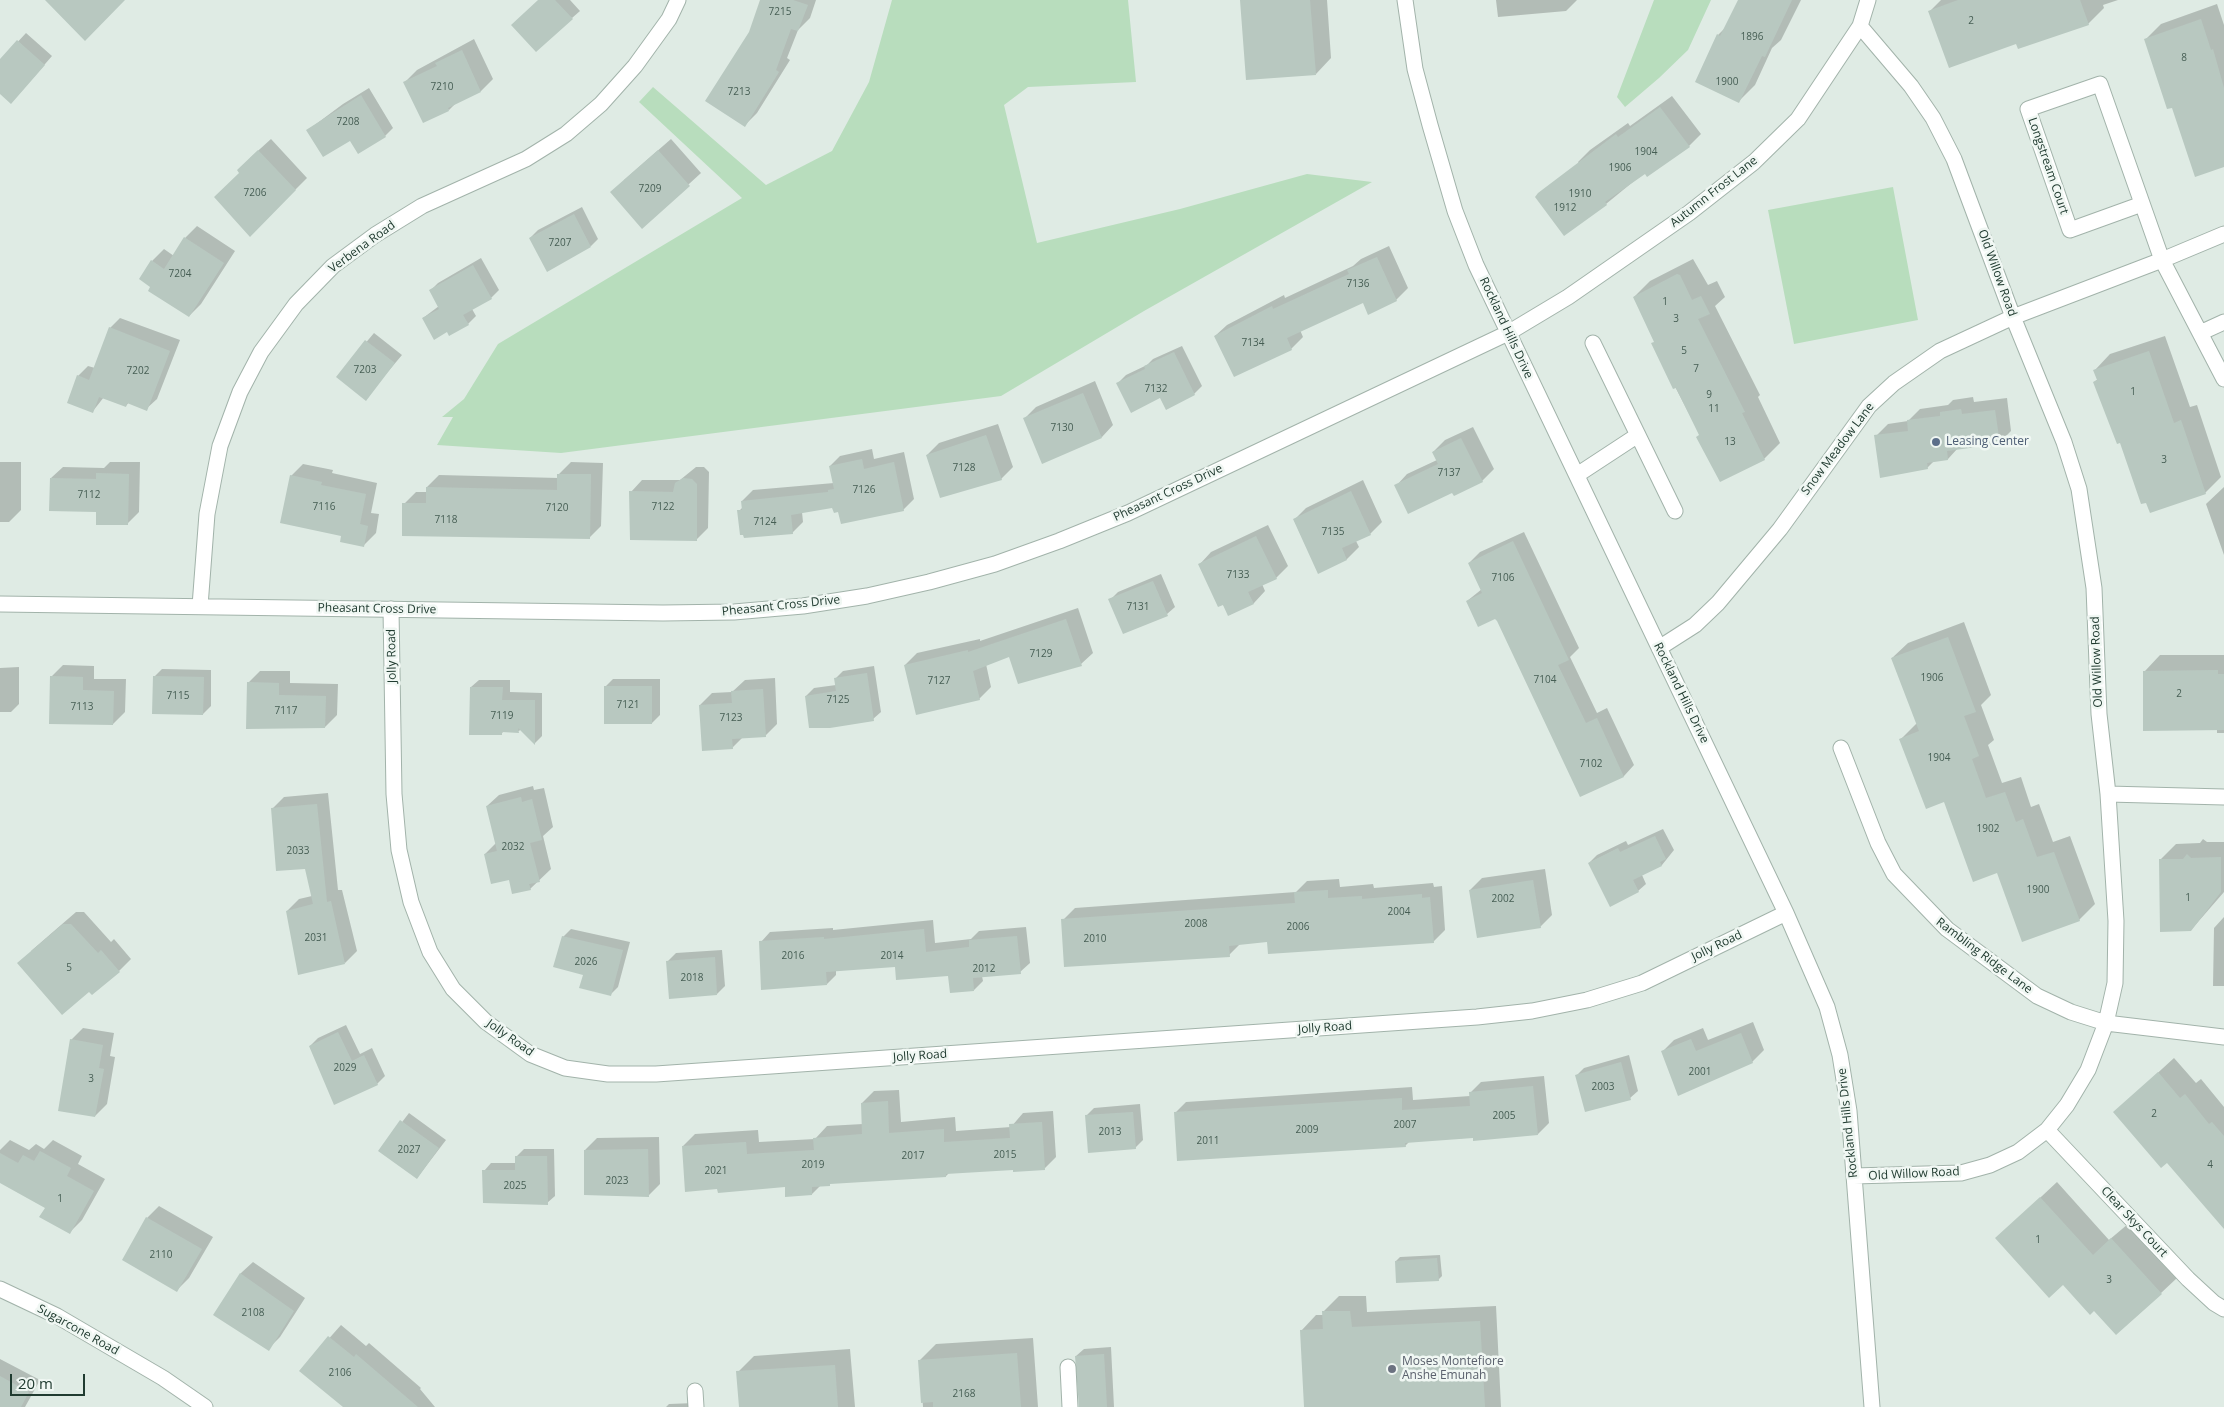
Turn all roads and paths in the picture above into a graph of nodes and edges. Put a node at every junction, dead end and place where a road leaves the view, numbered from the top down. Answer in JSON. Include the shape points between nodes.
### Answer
{"nodes":[{"id":1,"x":678,"y":0,"type":"edge"},
{"id":2,"x":1405,"y":0,"type":"edge"},
{"id":3,"x":1868,"y":0,"type":"edge"},
{"id":4,"x":1860,"y":26,"type":"junction"},
{"id":5,"x":2142,"y":204,"type":"junction"},
{"id":6,"x":2224,"y":234,"type":"edge"},
{"id":7,"x":2162,"y":260,"type":"junction"},
{"id":8,"x":2013,"y":317,"type":"junction"},
{"id":9,"x":2224,"y":322,"type":"edge"},
{"id":10,"x":1508,"y":333,"type":"junction"},
{"id":11,"x":2200,"y":333,"type":"junction"},
{"id":12,"x":1593,"y":343,"type":"dead end"},
{"id":13,"x":2224,"y":379,"type":"edge"},
{"id":14,"x":1638,"y":436,"type":"junction"},
{"id":15,"x":1576,"y":475,"type":"junction"},
{"id":16,"x":1675,"y":511,"type":"dead end"},
{"id":17,"x":0,"y":604,"type":"edge"},
{"id":18,"x":200,"y":606,"type":"junction"},
{"id":19,"x":391,"y":609,"type":"junction"},
{"id":20,"x":1659,"y":648,"type":"junction"},
{"id":21,"x":1841,"y":748,"type":"dead end"},
{"id":22,"x":2108,"y":794,"type":"junction"},
{"id":23,"x":2224,"y":797,"type":"edge"},
{"id":24,"x":1786,"y":913,"type":"junction"},
{"id":25,"x":2106,"y":1023,"type":"junction"},
{"id":26,"x":2224,"y":1037,"type":"edge"},
{"id":27,"x":2047,"y":1130,"type":"junction"},
{"id":28,"x":1854,"y":1176,"type":"junction"},
{"id":29,"x":0,"y":1289,"type":"edge"},
{"id":30,"x":2224,"y":1309,"type":"edge"},
{"id":31,"x":1068,"y":1367,"type":"dead end"},
{"id":32,"x":695,"y":1391,"type":"dead end"},
{"id":33,"x":206,"y":1407,"type":"edge"},
{"id":34,"x":696,"y":1407,"type":"edge"},
{"id":35,"x":1070,"y":1407,"type":"edge"},
{"id":36,"x":1872,"y":1407,"type":"edge"}],
"edges":[{"from":1,"to":18,"type":"street","name":"Verbena Road","via":[[669,19],[635,66],[601,104],[566,134],[526,159],[422,206],[375,234],[333,266],[296,304],[261,352],[240,392],[220,446],[207,514]]},
{"from":2,"to":10,"type":"street","name":"Rockland Hills Drive","via":[[1415,69],[1454,211]]},
{"from":3,"to":4,"type":"street","name":"Autumn Frost Lane"},
{"from":4,"to":8,"type":"street","name":"Old Willow Road","via":[[1911,86],[1942,134]]},
{"from":4,"to":10,"type":"street","name":"Autumn Frost Lane","via":[[1798,119],[1754,162],[1626,258]]},
{"from":5,"to":5,"type":"street","name":"Longstream Court","via":[[2100,84],[2028,109],[2070,230]]},
{"from":5,"to":7,"type":"street","name":"Longstream Court"},
{"from":6,"to":7,"type":"street","name":"Snow Meadow Lane"},
{"from":7,"to":8,"type":"street","name":"Snow Meadow Lane"},
{"from":7,"to":11,"type":"street","name":"Longstream Court"},
{"from":8,"to":20,"type":"street","name":"Snow Meadow Lane","via":[[1940,351],[1894,383],[1869,406],[1780,529],[1718,603],[1695,625]]},
{"from":8,"to":22,"type":"street","name":"Old Willow Road","via":[[2064,442],[2079,489],[2094,588],[2099,714]]},
{"from":9,"to":11,"type":"street"},
{"from":10,"to":15,"type":"street","name":"Rockland Hills Drive"},
{"from":10,"to":19,"type":"street","name":"Pheasant Cross Drive","via":[[1128,513],[995,564],[930,582],[821,603],[734,612],[663,614]]},
{"from":11,"to":13,"type":"street","name":"Longstream Court"},
{"from":12,"to":14,"type":"street"},
{"from":14,"to":15,"type":"street"},
{"from":14,"to":16,"type":"street"},
{"from":15,"to":20,"type":"street","name":"Rockland Hills Drive"},
{"from":17,"to":18,"type":"street","name":"Pheasant Cross Drive"},
{"from":18,"to":19,"type":"street","name":"Pheasant Cross Drive"},
{"from":19,"to":24,"type":"street","name":"Jolly Road","via":[[394,794],[399,850],[414,911],[430,952],[453,989],[486,1022],[530,1054],[565,1068],[608,1074],[656,1074],[1477,1018],[1587,1000],[1642,983]]},
{"from":20,"to":24,"type":"street","name":"Rockland Hills Drive"},
{"from":21,"to":25,"type":"street","name":"Rambling Ridge Lane","via":[[1882,851],[1894,874],[1918,902],[1947,930],[2037,996],[2071,1012]]},
{"from":22,"to":23,"type":"street"},
{"from":22,"to":25,"type":"street","name":"Old Willow Road","via":[[2116,921],[2114,983]]},
{"from":24,"to":28,"type":"street","name":"Rockland Hills Drive","via":[[1827,1007],[1840,1055],[1849,1111]]},
{"from":25,"to":26,"type":"street","name":"Rambling Ridge Lane"},
{"from":25,"to":27,"type":"street","name":"Old Willow Road","via":[[2088,1070]]},
{"from":27,"to":28,"type":"street","name":"Old Willow Road","via":[[2018,1152],[1990,1165],[1962,1172]]},
{"from":27,"to":30,"type":"street","name":"Clear Skys Court","via":[[2188,1279]]},
{"from":28,"to":36,"type":"street","name":"Rockland Hills Drive"},
{"from":29,"to":33,"type":"street","name":"Sugarcone Road","via":[[66,1321]]},
{"from":31,"to":35,"type":"street"},
{"from":32,"to":34,"type":"street"}]}
